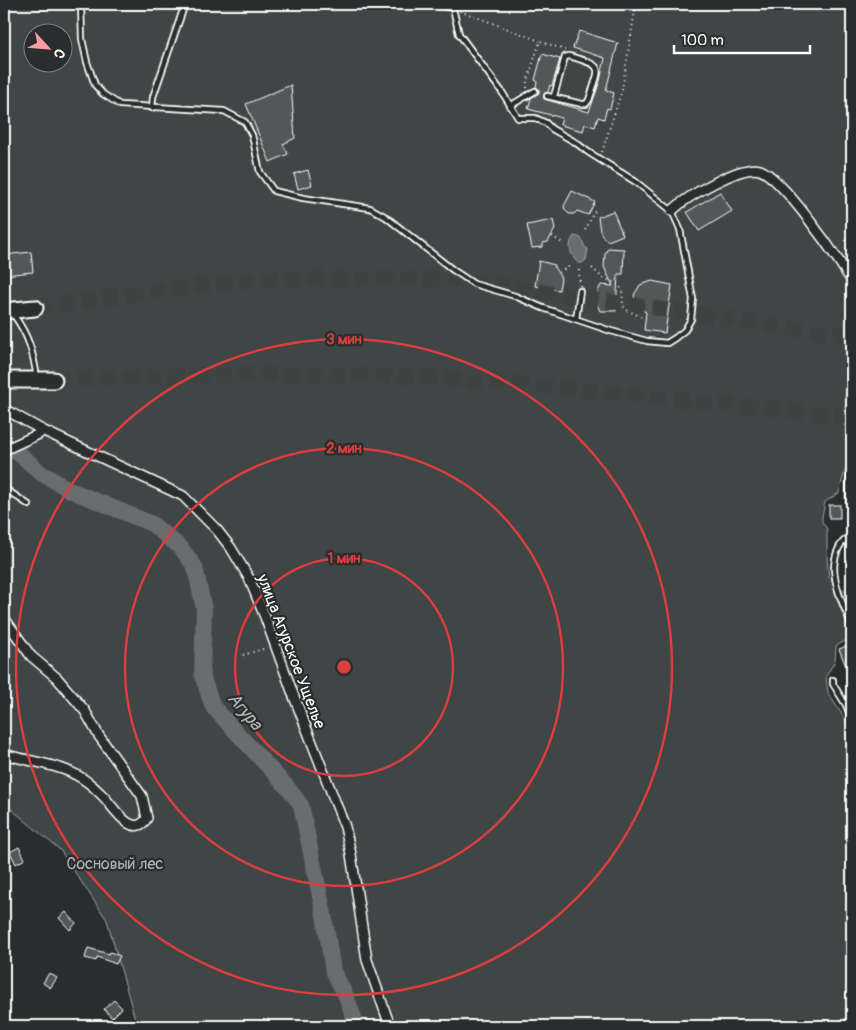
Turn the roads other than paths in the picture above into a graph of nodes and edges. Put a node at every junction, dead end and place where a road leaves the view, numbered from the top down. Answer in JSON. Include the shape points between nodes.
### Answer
{"nodes":[{"id":1,"x":81,"y":4,"type":"edge"},
{"id":2,"x":185,"y":4,"type":"edge"},
{"id":3,"x":434,"y":4,"type":"edge"},
{"id":4,"x":452,"y":6,"type":"edge"},
{"id":5,"x":534,"y":91,"type":"dead end"},
{"id":6,"x":547,"y":96,"type":"dead end"},
{"id":7,"x":554,"y":96,"type":"junction"},
{"id":8,"x":510,"y":106,"type":"junction"},
{"id":9,"x":152,"y":108,"type":"junction"},
{"id":10,"x":672,"y":210,"type":"junction"},
{"id":11,"x":852,"y":281,"type":"edge"},
{"id":12,"x":580,"y":292,"type":"road end"},
{"id":13,"x":35,"y":308,"type":"tunnel mouth"},
{"id":14,"x":7,"y":310,"type":"edge"},
{"id":15,"x":576,"y":319,"type":"junction"},
{"id":16,"x":6,"y":380,"type":"edge"},
{"id":17,"x":37,"y":380,"type":"junction"},
{"id":18,"x":54,"y":380,"type":"tunnel mouth"},
{"id":19,"x":4,"y":409,"type":"edge"},
{"id":20,"x":42,"y":430,"type":"junction"},
{"id":21,"x":4,"y":450,"type":"edge"},
{"id":22,"x":852,"y":475,"type":"edge"},
{"id":23,"x":4,"y":488,"type":"edge"},
{"id":24,"x":29,"y":505,"type":"dead end"},
{"id":25,"x":852,"y":521,"type":"edge"},
{"id":26,"x":852,"y":536,"type":"edge"},
{"id":27,"x":4,"y":618,"type":"edge"},
{"id":28,"x":852,"y":626,"type":"edge"},
{"id":29,"x":833,"y":680,"type":"dead end"},
{"id":30,"x":852,"y":720,"type":"edge"},
{"id":31,"x":4,"y":754,"type":"edge"},
{"id":32,"x":390,"y":1026,"type":"edge"}],
"edges":[{"from":1,"to":9,"type":"lane","via":[[82,39],[95,85],[120,105]]},
{"from":2,"to":9,"type":"lane"},
{"from":3,"to":4,"type":"lane"},
{"from":4,"to":8,"type":"lane","via":[[459,34]]},
{"from":5,"to":8,"type":"lane"},
{"from":6,"to":7,"type":"lane"},
{"from":7,"to":7,"type":"lane","via":[[586,104],[597,66],[565,57]]},
{"from":8,"to":10,"type":"lane","via":[[518,118],[536,118],[546,123],[636,182]]},
{"from":9,"to":15,"type":"lane","via":[[230,113],[245,122],[252,135],[260,172],[274,191],[370,208],[474,284]]},
{"from":10,"to":11,"type":"street","via":[[682,201],[738,172],[759,170],[768,174],[796,202]]},
{"from":10,"to":15,"type":"lane","via":[[680,229],[693,300],[685,330],[666,343],[647,341]]},
{"from":12,"to":15,"type":"lane"},
{"from":13,"to":14,"type":"highway"},
{"from":14,"to":17,"type":"lane","via":[[24,330]]},
{"from":16,"to":17,"type":"highway"},
{"from":17,"to":18,"type":"highway"},
{"from":19,"to":20,"type":"street","name":"улица Агурское Ущелье"},
{"from":20,"to":21,"type":"street"},
{"from":20,"to":32,"type":"street","name":"улица Агурское Ущелье","via":[[183,496],[217,530],[249,578],[345,827],[367,960]]},
{"from":22,"to":25,"type":"street"},
{"from":23,"to":24,"type":"lane"},
{"from":26,"to":28,"type":"lane","via":[[842,542],[835,568],[835,577]]},
{"from":27,"to":31,"type":"street","via":[[31,656],[57,678],[85,711],[142,796],[146,818],[138,826],[131,826],[90,783],[76,774],[53,765]]},
{"from":29,"to":30,"type":"lane"}]}
